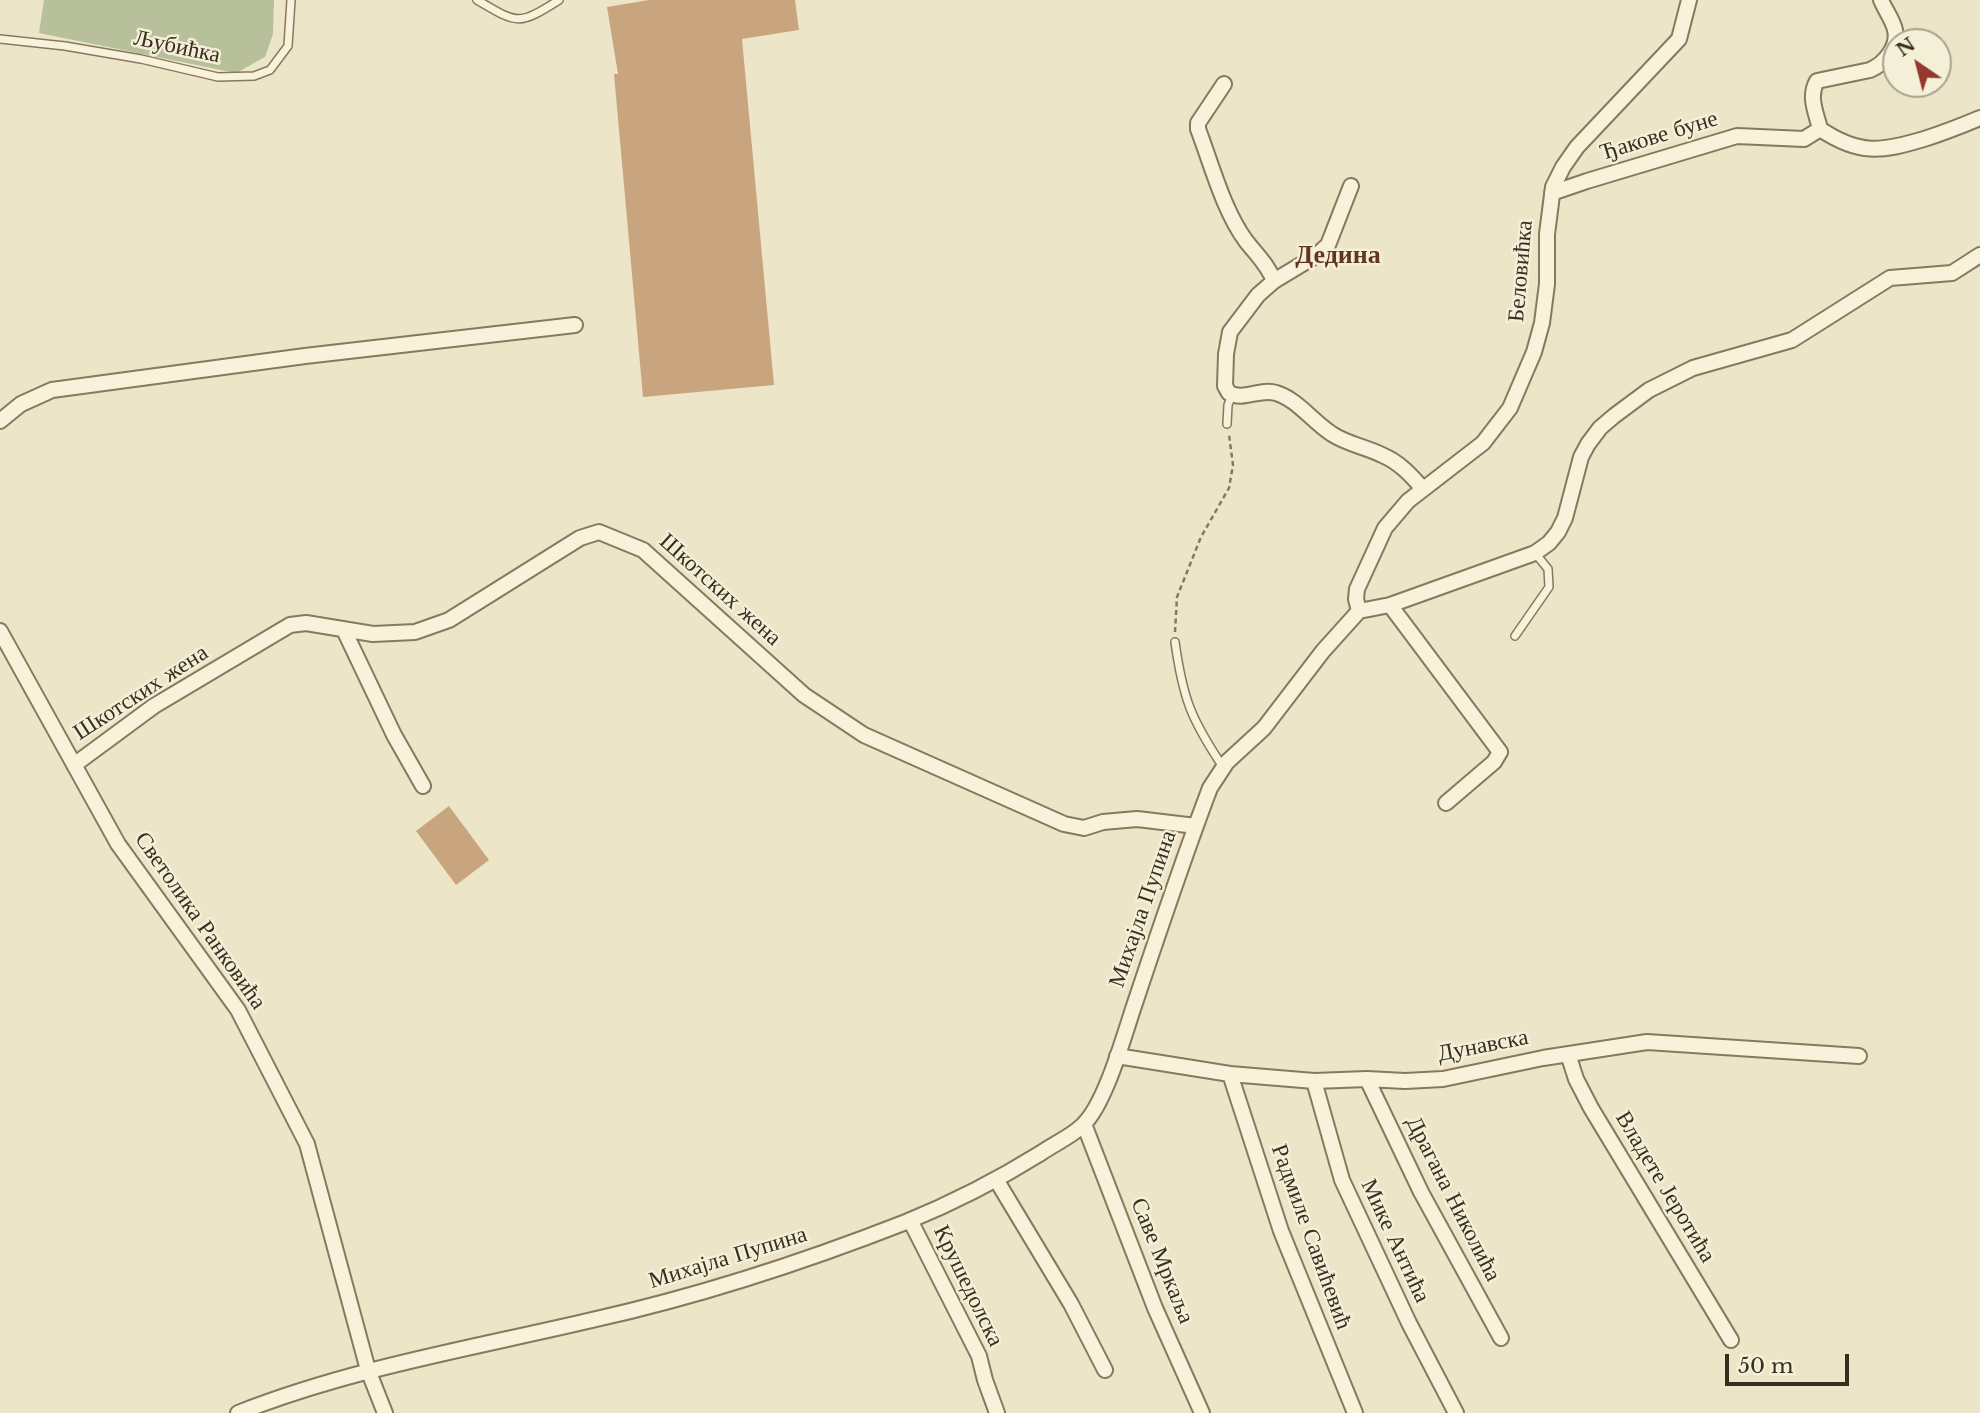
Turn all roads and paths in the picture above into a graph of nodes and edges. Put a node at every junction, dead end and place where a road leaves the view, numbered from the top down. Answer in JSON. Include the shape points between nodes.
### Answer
{"nodes":[{"id":1,"x":291,"y":0,"type":"edge"},
{"id":2,"x":477,"y":0,"type":"edge"},
{"id":3,"x":559,"y":0,"type":"edge"},
{"id":4,"x":1689,"y":0,"type":"edge"},
{"id":5,"x":1881,"y":0,"type":"edge"},
{"id":6,"x":0,"y":39,"type":"edge"},
{"id":7,"x":1224,"y":84,"type":"dead end"},
{"id":8,"x":1980,"y":118,"type":"edge"},
{"id":9,"x":1820,"y":129,"type":"junction"},
{"id":10,"x":1351,"y":186,"type":"dead end"},
{"id":11,"x":1552,"y":194,"type":"junction"},
{"id":12,"x":1980,"y":255,"type":"edge"},
{"id":13,"x":1275,"y":281,"type":"junction"},
{"id":14,"x":575,"y":325,"type":"dead end"},
{"id":15,"x":1232,"y":395,"type":"junction"},
{"id":16,"x":0,"y":421,"type":"edge"},
{"id":17,"x":1227,"y":424,"type":"joint"},
{"id":18,"x":1423,"y":489,"type":"junction"},
{"id":19,"x":1535,"y":553,"type":"junction"},
{"id":20,"x":1390,"y":605,"type":"junction"},
{"id":21,"x":1359,"y":611,"type":"junction"},
{"id":22,"x":344,"y":630,"type":"junction"},
{"id":23,"x":0,"y":631,"type":"edge"},
{"id":24,"x":1515,"y":636,"type":"dead end"},
{"id":25,"x":1175,"y":642,"type":"joint"},
{"id":26,"x":74,"y":765,"type":"junction"},
{"id":27,"x":1224,"y":767,"type":"junction"},
{"id":28,"x":423,"y":786,"type":"dead end"},
{"id":29,"x":1446,"y":803,"type":"dead end"},
{"id":30,"x":1196,"y":826,"type":"junction"},
{"id":31,"x":1568,"y":1054,"type":"junction"},
{"id":32,"x":1117,"y":1056,"type":"junction"},
{"id":33,"x":1859,"y":1056,"type":"dead end"},
{"id":34,"x":1230,"y":1074,"type":"junction"},
{"id":35,"x":1367,"y":1079,"type":"junction"},
{"id":36,"x":1314,"y":1081,"type":"junction"},
{"id":37,"x":1084,"y":1124,"type":"junction"},
{"id":38,"x":997,"y":1181,"type":"junction"},
{"id":39,"x":910,"y":1220,"type":"junction"},
{"id":40,"x":1501,"y":1338,"type":"dead end"},
{"id":41,"x":1731,"y":1340,"type":"dead end"},
{"id":42,"x":368,"y":1370,"type":"junction"},
{"id":43,"x":1105,"y":1370,"type":"dead end"},
{"id":44,"x":238,"y":1413,"type":"edge"},
{"id":45,"x":385,"y":1413,"type":"edge"},
{"id":46,"x":997,"y":1413,"type":"edge"},
{"id":47,"x":1202,"y":1413,"type":"edge"},
{"id":48,"x":1355,"y":1413,"type":"edge"},
{"id":49,"x":1456,"y":1413,"type":"edge"}],
"edges":[{"from":1,"to":6,"type":"lane","name":"Љубићка","via":[[288,46],[270,70],[254,76],[218,77],[141,58]]},
{"from":2,"to":3,"type":"lane","via":[[509,19],[539,13]]},
{"from":4,"to":11,"type":"street","name":"Беловићка","via":[[1679,39],[1577,147]]},
{"from":5,"to":9,"type":"street","via":[[1896,33],[1888,57],[1870,70],[1817,81],[1811,98]]},
{"from":7,"to":13,"type":"street","via":[[1198,129],[1246,242]]},
{"from":8,"to":9,"type":"street","via":[[1891,149],[1850,145]]},
{"from":9,"to":11,"type":"street","name":"Ђакове буне","via":[[1804,139],[1737,136]]},
{"from":10,"to":13,"type":"street","via":[[1328,244]]},
{"from":11,"to":18,"type":"street","name":"Беловићка","via":[[1542,323],[1524,377],[1510,408],[1483,443]]},
{"from":12,"to":19,"type":"street","via":[[1952,273],[1890,278],[1792,340],[1693,368],[1649,390],[1614,416],[1588,444],[1565,518],[1549,543]]},
{"from":13,"to":15,"type":"street","via":[[1246,308],[1230,332],[1225,381]]},
{"from":14,"to":16,"type":"street","via":[[52,390],[21,404]]},
{"from":15,"to":17,"type":"lane"},
{"from":15,"to":18,"type":"street","via":[[1278,393],[1335,436],[1400,465]]},
{"from":17,"to":25,"type":"path","via":[[1233,465],[1230,488],[1201,537],[1177,597]]},
{"from":18,"to":21,"type":"street","name":"Беловићка","via":[[1385,528],[1357,589]]},
{"from":19,"to":20,"type":"street"},
{"from":19,"to":24,"type":"lane","via":[[1548,569],[1549,587]]},
{"from":20,"to":21,"type":"street"},
{"from":20,"to":29,"type":"street","via":[[1500,752]]},
{"from":21,"to":27,"type":"street","name":"Михајла Пупина","via":[[1264,728]]},
{"from":22,"to":26,"type":"street","name":"Шкотских жена","via":[[290,625],[154,706]]},
{"from":22,"to":28,"type":"street"},
{"from":22,"to":30,"type":"street","name":"Шкотских жена","via":[[415,632],[449,620],[580,538],[599,532],[643,550],[804,695],[864,735],[1064,824],[1084,828],[1137,819]]},
{"from":23,"to":26,"type":"street","name":"Светолика Ранковића"},
{"from":25,"to":27,"type":"lane","via":[[1187,705]]},
{"from":26,"to":42,"type":"street","name":"Светолика Ранковића","via":[[118,844],[238,1010],[307,1144]]},
{"from":27,"to":30,"type":"street","name":"Михајла Пупина","via":[[1210,788]]},
{"from":30,"to":32,"type":"street","name":"Михајла Пупина"},
{"from":31,"to":33,"type":"street","name":"Дунавска","via":[[1647,1042]]},
{"from":31,"to":35,"type":"street","name":"Дунавска","via":[[1443,1079]]},
{"from":31,"to":41,"type":"street","name":"Владете Јеротића","via":[[1591,1108]]},
{"from":32,"to":34,"type":"street","name":"Дунавска"},
{"from":32,"to":37,"type":"street","name":"Михајла Пупина"},
{"from":34,"to":36,"type":"street","name":"Дунавска"},
{"from":34,"to":48,"type":"street","name":"Радмиле Савићевић","via":[[1281,1231]]},
{"from":35,"to":36,"type":"street","name":"Дунавска"},
{"from":35,"to":40,"type":"street","name":"Драгана Николића","via":[[1421,1192]]},
{"from":36,"to":49,"type":"street","name":"Мике Антића","via":[[1342,1180]]},
{"from":37,"to":38,"type":"street","name":"Михајла Пупина"},
{"from":37,"to":47,"type":"street","name":"Саве Мркаља","via":[[1154,1308]]},
{"from":38,"to":39,"type":"street","name":"Михајла Пупина"},
{"from":38,"to":43,"type":"street"},
{"from":39,"to":42,"type":"street","name":"Михајла Пупина","via":[[713,1289]]},
{"from":39,"to":46,"type":"street","name":"Крушедолска","via":[[979,1356]]},
{"from":42,"to":44,"type":"street","name":"Михајла Пупина"},
{"from":42,"to":45,"type":"street","name":"Светолика Ранковића"}]}
